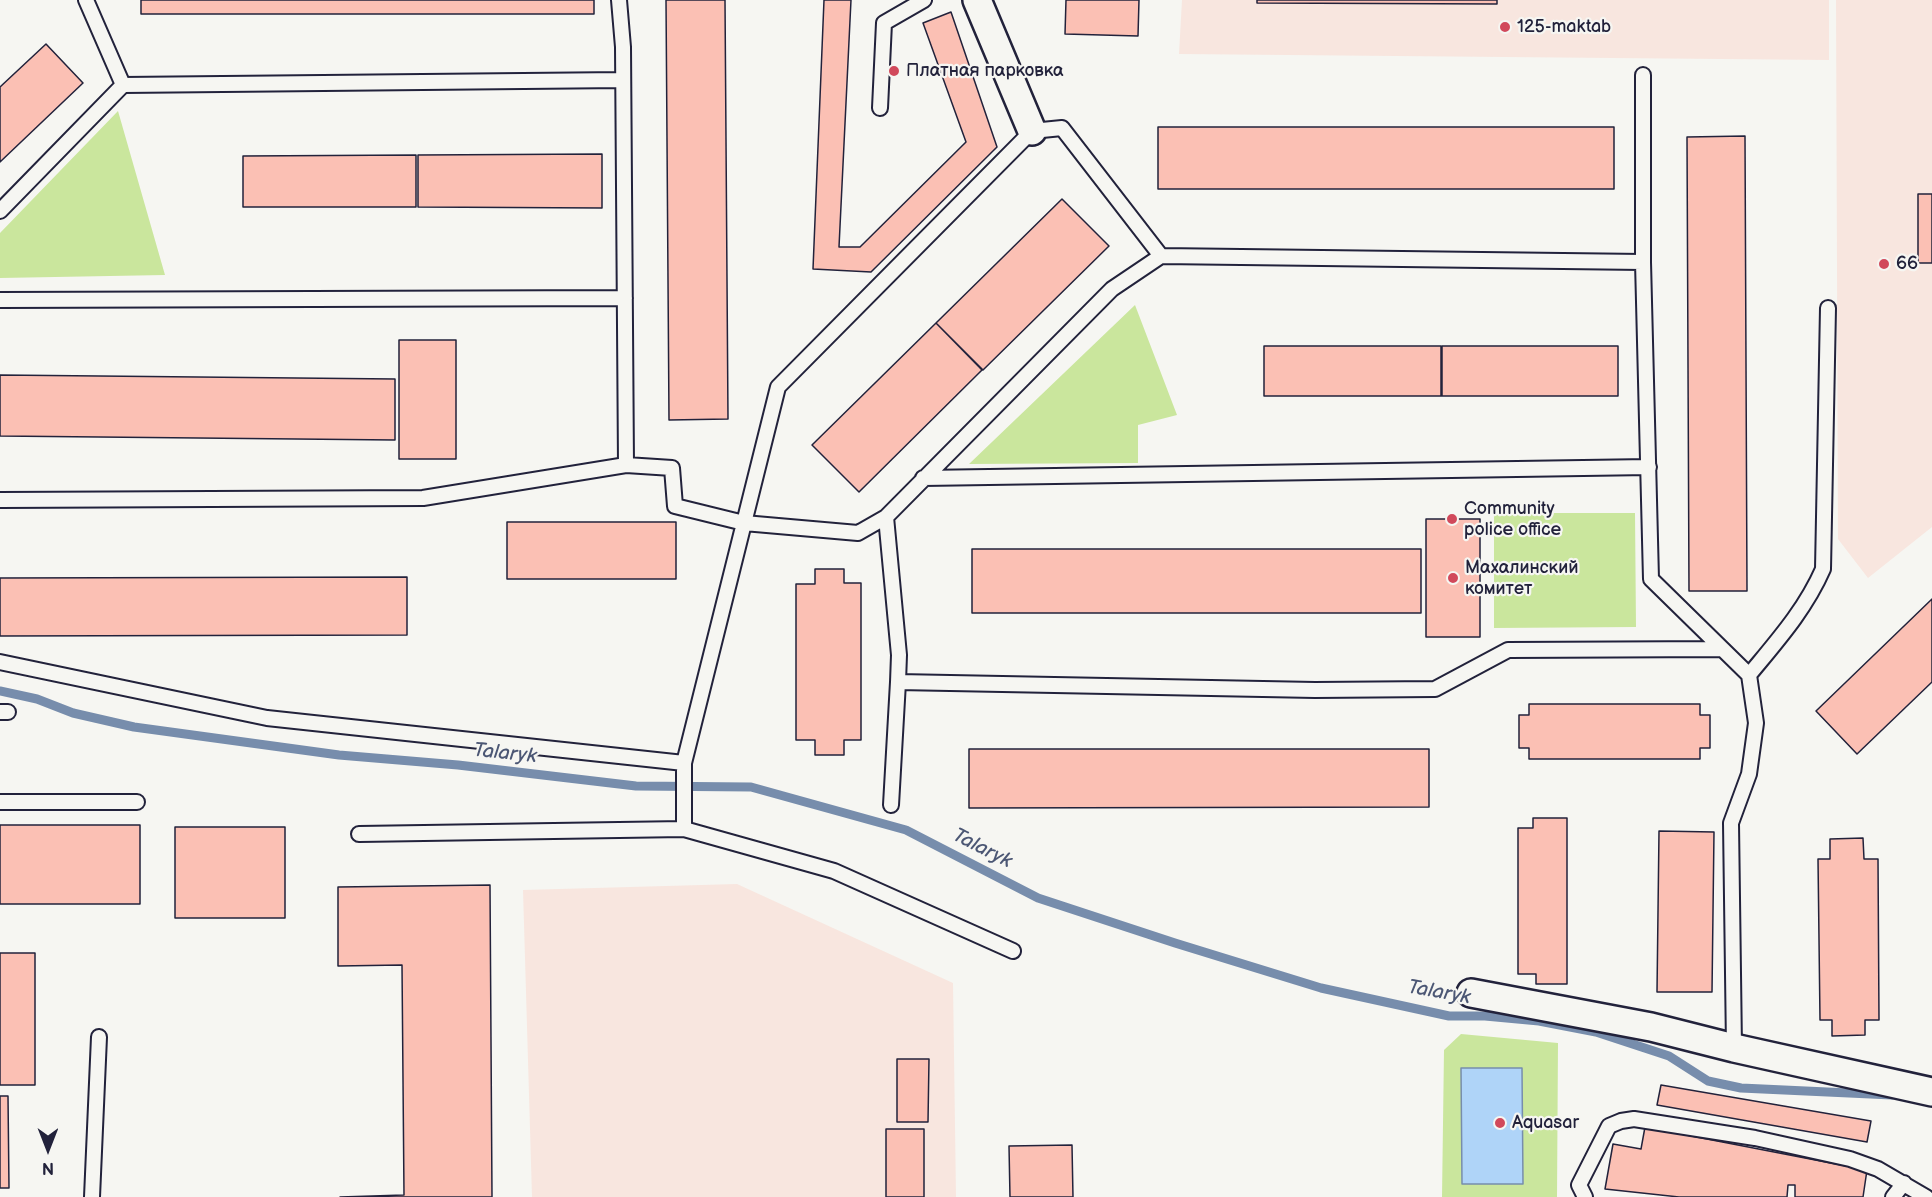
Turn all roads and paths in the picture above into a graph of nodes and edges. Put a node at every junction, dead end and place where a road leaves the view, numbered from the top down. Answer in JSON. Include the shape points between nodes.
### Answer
{"nodes":[{"id":1,"x":86,"y":0,"type":"edge"},
{"id":2,"x":619,"y":0,"type":"edge"},
{"id":3,"x":924,"y":0,"type":"edge"},
{"id":4,"x":977,"y":0,"type":"edge"},
{"id":5,"x":1643,"y":75,"type":"dead end"},
{"id":6,"x":623,"y":80,"type":"junction"},
{"id":7,"x":123,"y":85,"type":"junction"},
{"id":8,"x":880,"y":108,"type":"dead end"},
{"id":9,"x":1032,"y":131,"type":"junction"},
{"id":10,"x":0,"y":211,"type":"edge"},
{"id":11,"x":1161,"y":256,"type":"junction"},
{"id":12,"x":1643,"y":262,"type":"junction"},
{"id":13,"x":625,"y":298,"type":"junction"},
{"id":14,"x":0,"y":300,"type":"edge"},
{"id":15,"x":1828,"y":308,"type":"dead end"},
{"id":16,"x":626,"y":465,"type":"junction"},
{"id":17,"x":1649,"y":467,"type":"junction"},
{"id":18,"x":923,"y":478,"type":"junction"},
{"id":19,"x":0,"y":500,"type":"edge"},
{"id":20,"x":886,"y":517,"type":"junction"},
{"id":21,"x":744,"y":523,"type":"junction"},
{"id":22,"x":1722,"y":648,"type":"junction"},
{"id":23,"x":0,"y":662,"type":"edge"},
{"id":24,"x":1749,"y":675,"type":"junction"},
{"id":25,"x":898,"y":682,"type":"junction"},
{"id":26,"x":684,"y":763,"type":"junction"},
{"id":27,"x":0,"y":802,"type":"edge"},
{"id":28,"x":137,"y":802,"type":"dead end"},
{"id":29,"x":891,"y":805,"type":"dead end"},
{"id":30,"x":684,"y":829,"type":"junction"},
{"id":31,"x":359,"y":834,"type":"dead end"},
{"id":32,"x":1013,"y":951,"type":"dead end"},
{"id":33,"x":1471,"y":993,"type":"dead end"},
{"id":34,"x":99,"y":1037,"type":"dead end"},
{"id":35,"x":1734,"y":1048,"type":"junction"},
{"id":36,"x":1932,"y":1092,"type":"edge"},
{"id":37,"x":1904,"y":1183,"type":"junction"},
{"id":38,"x":92,"y":1197,"type":"edge"},
{"id":39,"x":1584,"y":1197,"type":"edge"},
{"id":40,"x":1893,"y":1197,"type":"edge"},
{"id":41,"x":1926,"y":1197,"type":"edge"}],
"edges":[{"from":1,"to":7,"type":"lane"},
{"from":2,"to":6,"type":"lane"},
{"from":3,"to":8,"type":"lane","via":[[884,23]]},
{"from":4,"to":9,"type":"street"},
{"from":5,"to":12,"type":"lane"},
{"from":6,"to":7,"type":"lane"},
{"from":6,"to":13,"type":"lane"},
{"from":7,"to":10,"type":"lane"},
{"from":9,"to":11,"type":"lane","via":[[1062,128]]},
{"from":9,"to":21,"type":"lane","via":[[778,387]]},
{"from":11,"to":12,"type":"lane"},
{"from":11,"to":18,"type":"lane","via":[[1112,289]]},
{"from":12,"to":17,"type":"lane"},
{"from":13,"to":14,"type":"lane"},
{"from":13,"to":16,"type":"lane"},
{"from":15,"to":24,"type":"lane","via":[[1823,569],[1793,622]]},
{"from":16,"to":19,"type":"lane","via":[[423,498]]},
{"from":16,"to":21,"type":"lane","via":[[672,468],[675,506]]},
{"from":17,"to":18,"type":"lane"},
{"from":17,"to":22,"type":"lane","via":[[1651,579]]},
{"from":18,"to":20,"type":"lane"},
{"from":20,"to":21,"type":"lane","via":[[858,533]]},
{"from":20,"to":25,"type":"lane"},
{"from":21,"to":26,"type":"lane"},
{"from":22,"to":24,"type":"lane"},
{"from":22,"to":25,"type":"lane","via":[[1508,650],[1435,689]]},
{"from":23,"to":26,"type":"lane","via":[[267,718]]},
{"from":24,"to":35,"type":"lane","via":[[1756,723],[1749,774],[1731,823]]},
{"from":25,"to":29,"type":"lane"},
{"from":26,"to":30,"type":"lane"},
{"from":27,"to":28,"type":"lane"},
{"from":30,"to":31,"type":"lane"},
{"from":30,"to":32,"type":"lane","via":[[834,871]]},
{"from":33,"to":35,"type":"street","via":[[1651,1027]]},
{"from":34,"to":38,"type":"lane"},
{"from":35,"to":36,"type":"street"},
{"from":37,"to":39,"type":"lane","via":[[1850,1159],[1755,1138],[1634,1119],[1609,1126],[1579,1185]]},
{"from":37,"to":40,"type":"lane"},
{"from":37,"to":41,"type":"lane"}]}
